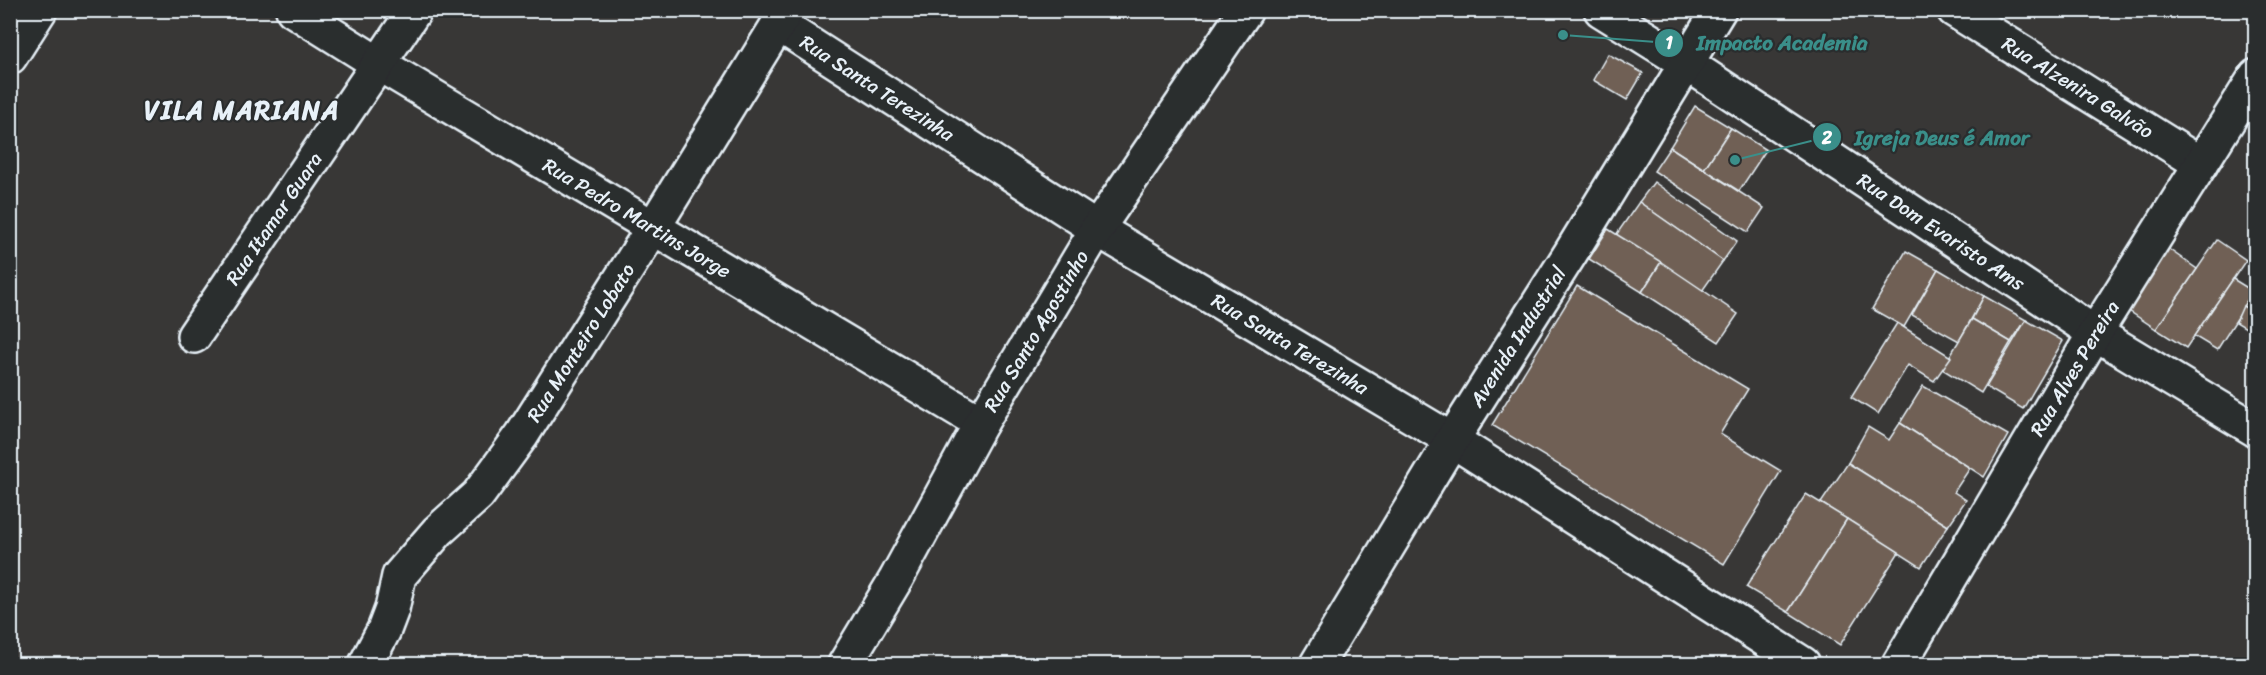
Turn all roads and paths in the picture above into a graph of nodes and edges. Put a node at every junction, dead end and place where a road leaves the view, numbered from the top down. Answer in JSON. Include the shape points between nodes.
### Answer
{"nodes":[{"id":1,"x":40,"y":10,"type":"edge"},
{"id":2,"x":293,"y":10,"type":"edge"},
{"id":3,"x":415,"y":10,"type":"edge"},
{"id":4,"x":1246,"y":10,"type":"edge"},
{"id":5,"x":1601,"y":10,"type":"edge"},
{"id":6,"x":1719,"y":10,"type":"edge"},
{"id":7,"x":1954,"y":10,"type":"edge"},
{"id":8,"x":783,"y":17,"type":"edge"},
{"id":9,"x":10,"y":57,"type":"edge"},
{"id":10,"x":1686,"y":63,"type":"junction"},
{"id":11,"x":379,"y":64,"type":"junction"},
{"id":12,"x":2256,"y":76,"type":"edge"},
{"id":13,"x":2201,"y":164,"type":"junction"},
{"id":14,"x":653,"y":228,"type":"junction"},
{"id":15,"x":1097,"y":229,"type":"junction"},
{"id":16,"x":2095,"y":333,"type":"junction"},
{"id":17,"x":194,"y":336,"type":"dead end"},
{"id":18,"x":981,"y":423,"type":"junction"},
{"id":19,"x":2256,"y":430,"type":"edge"},
{"id":20,"x":1452,"y":440,"type":"junction"},
{"id":21,"x":366,"y":664,"type":"edge"},
{"id":22,"x":845,"y":664,"type":"edge"},
{"id":23,"x":1317,"y":664,"type":"edge"},
{"id":24,"x":1803,"y":664,"type":"edge"},
{"id":25,"x":1899,"y":664,"type":"edge"}],
"edges":[{"from":1,"to":9,"type":"street"},
{"from":2,"to":11,"type":"street","name":"Rua Pedro Martins Jorge"},
{"from":3,"to":11,"type":"street","name":"Rua Itamar Guara"},
{"from":4,"to":15,"type":"street","name":"Rua Santo Agostinho"},
{"from":5,"to":10,"type":"street","name":"Rua Dom Evaristo Ams"},
{"from":6,"to":10,"type":"street","name":"Avenida Industrial"},
{"from":7,"to":13,"type":"street","name":"Rua Alzenira Galvão"},
{"from":8,"to":14,"type":"street","name":"Rua Monteiro Lobato"},
{"from":8,"to":15,"type":"street","name":"Rua Santa Terezinha"},
{"from":10,"to":16,"type":"street","name":"Rua Dom Evaristo Ams"},
{"from":10,"to":20,"type":"street","name":"Avenida Industrial"},
{"from":11,"to":14,"type":"street","name":"Rua Pedro Martins Jorge"},
{"from":11,"to":17,"type":"street","name":"Rua Itamar Guara"},
{"from":12,"to":13,"type":"street","name":"Rua Alves Pereira"},
{"from":13,"to":16,"type":"street","name":"Rua Alves Pereira"},
{"from":14,"to":18,"type":"street","name":"Rua Pedro Martins Jorge"},
{"from":14,"to":21,"type":"street","name":"Rua Monteiro Lobato","via":[[522,435],[478,495],[438,531],[399,576],[392,609]]},
{"from":15,"to":18,"type":"street","name":"Rua Santo Agostinho"},
{"from":15,"to":20,"type":"street","name":"Rua Santa Terezinha"},
{"from":16,"to":19,"type":"street","name":"Rua Dom Evaristo Ams"},
{"from":16,"to":25,"type":"street","name":"Rua Alves Pereira"},
{"from":18,"to":22,"type":"street","name":"Rua Santo Agostinho"},
{"from":20,"to":23,"type":"street","name":"Avenida Industrial"},
{"from":20,"to":24,"type":"street","name":"Rua Santa Terezinha"}]}
